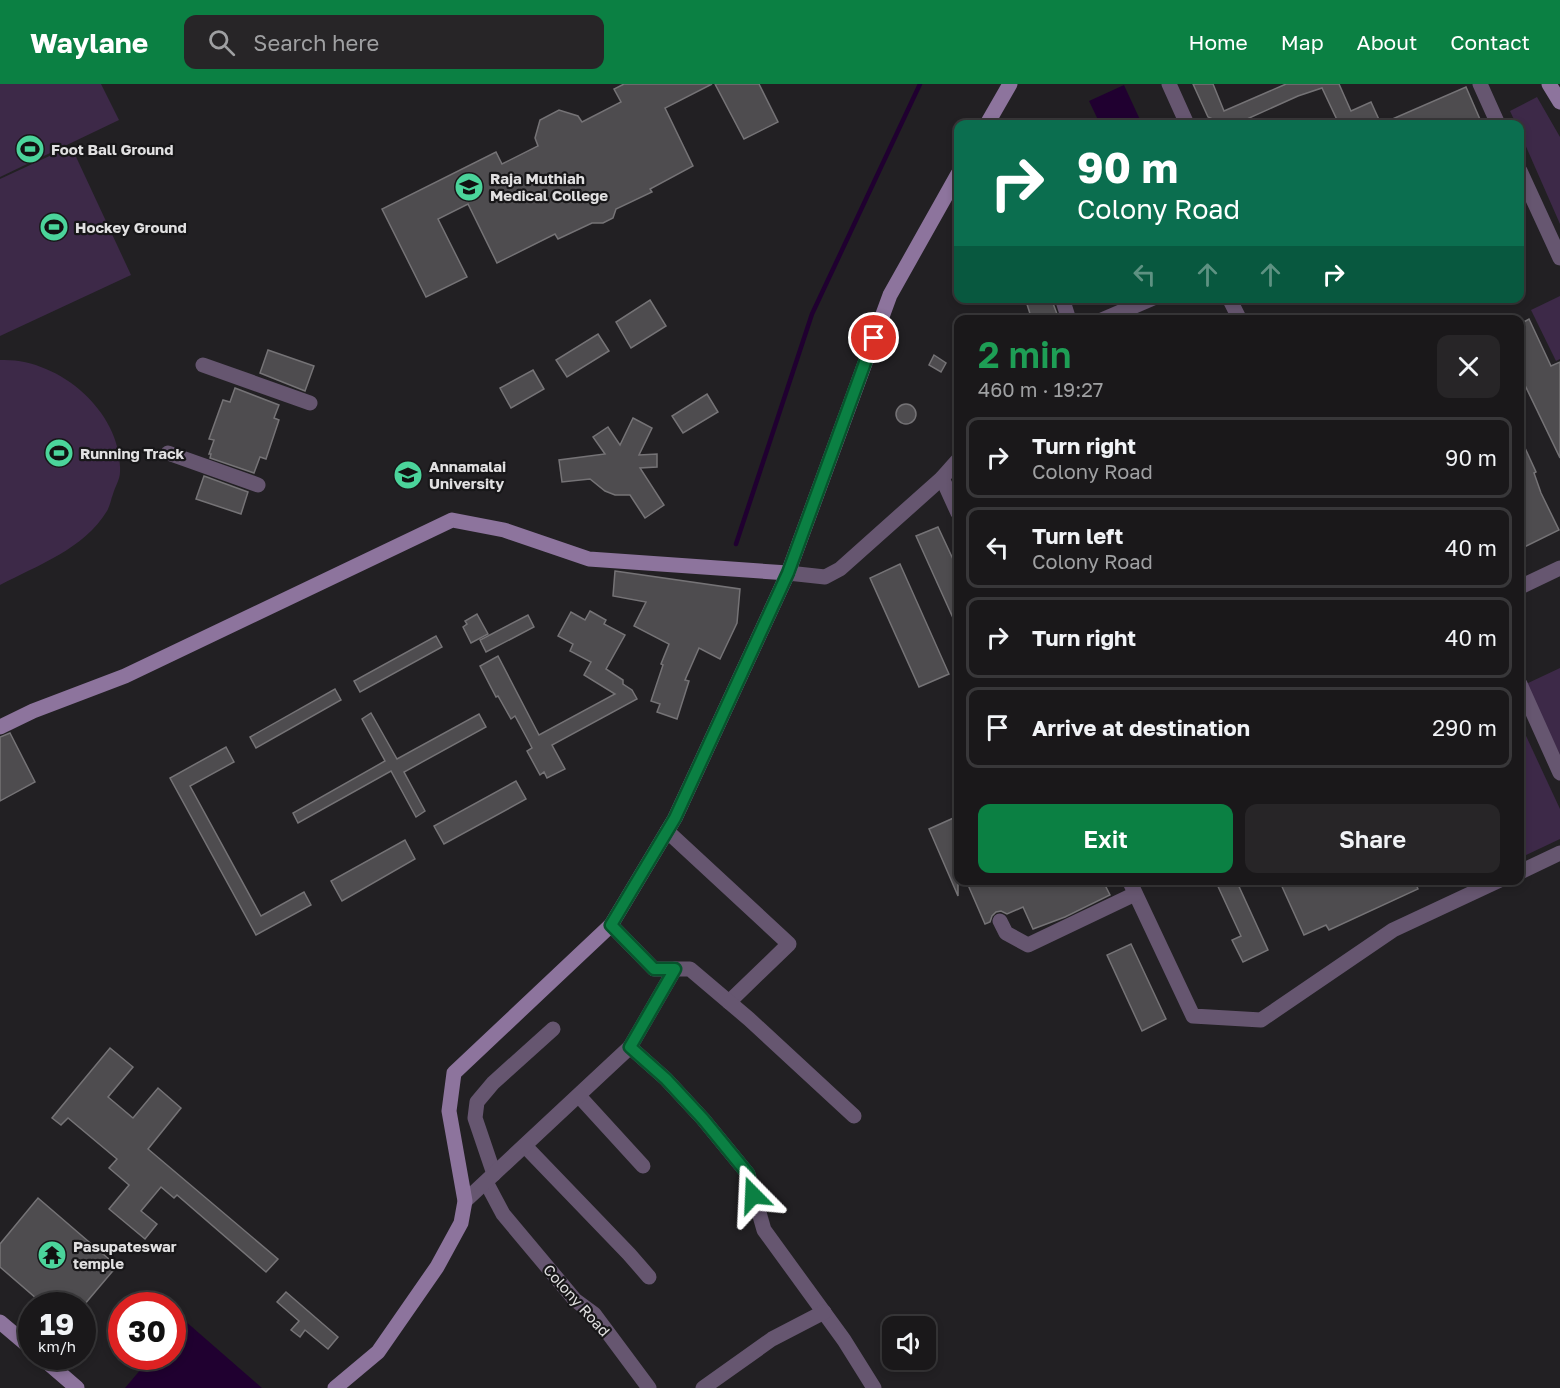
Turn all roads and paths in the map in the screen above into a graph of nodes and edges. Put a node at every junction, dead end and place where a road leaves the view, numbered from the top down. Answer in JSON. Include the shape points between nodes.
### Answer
{"nodes":[{"id":1,"x":1010,"y":84,"type":"edge"},
{"id":2,"x":1169,"y":84,"type":"edge"},
{"id":3,"x":1480,"y":84,"type":"edge"},
{"id":4,"x":1549,"y":84,"type":"edge"},
{"id":5,"x":1560,"y":102,"type":"edge"},
{"id":6,"x":989,"y":120,"type":"edge"},
{"id":7,"x":1185,"y":120,"type":"edge"},
{"id":8,"x":1496,"y":120,"type":"edge"},
{"id":9,"x":1524,"y":180,"type":"edge"},
{"id":10,"x":954,"y":181,"type":"edge"},
{"id":11,"x":1560,"y":258,"type":"edge"},
{"id":12,"x":1119,"y":304,"type":"edge"},
{"id":13,"x":1107,"y":315,"type":"edge"},
{"id":14,"x":203,"y":365,"type":"dead end"},
{"id":15,"x":310,"y":404,"type":"dead end"},
{"id":16,"x":168,"y":453,"type":"dead end"},
{"id":17,"x":954,"y":464,"type":"edge"},
{"id":18,"x":942,"y":478,"type":"junction"},
{"id":19,"x":258,"y":485,"type":"dead end"},
{"id":20,"x":954,"y":504,"type":"edge"},
{"id":21,"x":1560,"y":568,"type":"edge"},
{"id":22,"x":788,"y":573,"type":"junction"},
{"id":23,"x":1524,"y":585,"type":"edge"},
{"id":24,"x":1524,"y":700,"type":"edge"},
{"id":25,"x":0,"y":727,"type":"edge"},
{"id":26,"x":1560,"y":773,"type":"edge"},
{"id":27,"x":667,"y":831,"type":"junction"},
{"id":28,"x":1560,"y":853,"type":"edge"},
{"id":29,"x":1524,"y":870,"type":"edge"},
{"id":30,"x":1489,"y":885,"type":"edge"},
{"id":31,"x":1132,"y":887,"type":"edge"},
{"id":32,"x":1000,"y":921,"type":"dead end"},
{"id":33,"x":611,"y":925,"type":"junction"},
{"id":34,"x":675,"y":969,"type":"junction"},
{"id":35,"x":729,"y":1002,"type":"junction"},
{"id":36,"x":553,"y":1029,"type":"dead end"},
{"id":37,"x":630,"y":1047,"type":"junction"},
{"id":38,"x":579,"y":1096,"type":"junction"},
{"id":39,"x":854,"y":1116,"type":"dead end"},
{"id":40,"x":525,"y":1146,"type":"junction"},
{"id":41,"x":643,"y":1166,"type":"dead end"},
{"id":42,"x":490,"y":1178,"type":"junction"},
{"id":43,"x":465,"y":1201,"type":"junction"},
{"id":44,"x":649,"y":1277,"type":"dead end"},
{"id":45,"x":824,"y":1312,"type":"junction"},
{"id":46,"x":0,"y":1322,"type":"edge"},
{"id":47,"x":18,"y":1337,"type":"edge"},
{"id":48,"x":56,"y":1370,"type":"edge"},
{"id":49,"x":77,"y":1388,"type":"edge"},
{"id":50,"x":335,"y":1388,"type":"edge"},
{"id":51,"x":649,"y":1388,"type":"edge"},
{"id":52,"x":702,"y":1388,"type":"edge"},
{"id":53,"x":874,"y":1388,"type":"edge"}],
"edges":[{"from":1,"to":6,"type":"street"},
{"from":2,"to":7,"type":"street"},
{"from":3,"to":8,"type":"street"},
{"from":4,"to":5,"type":"street"},
{"from":9,"to":11,"type":"street"},
{"from":10,"to":22,"type":"street","via":[[890,295]]},
{"from":12,"to":13,"type":"street"},
{"from":14,"to":15,"type":"street"},
{"from":16,"to":19,"type":"street"},
{"from":17,"to":18,"type":"street"},
{"from":18,"to":20,"type":"street"},
{"from":18,"to":22,"type":"street","via":[[840,569],[825,577]]},
{"from":21,"to":23,"type":"street"},
{"from":22,"to":25,"type":"street","via":[[589,559],[504,531],[453,520],[125,676]]},
{"from":22,"to":27,"type":"street"},
{"from":24,"to":26,"type":"street"},
{"from":27,"to":33,"type":"street"},
{"from":27,"to":35,"type":"street","via":[[789,945]]},
{"from":28,"to":29,"type":"street"},
{"from":30,"to":31,"type":"street","via":[[1394,930],[1261,1020],[1193,1016]]},
{"from":31,"to":32,"type":"street","via":[[1028,945],[1006,933]]},
{"from":33,"to":34,"type":"street","via":[[654,969]]},
{"from":33,"to":43,"type":"street","via":[[454,1073],[449,1111]]},
{"from":34,"to":35,"type":"street","via":[[690,969]]},
{"from":34,"to":37,"type":"street"},
{"from":35,"to":39,"type":"street"},
{"from":36,"to":42,"type":"street","name":"Colony Road","via":[[477,1102],[475,1118]]},
{"from":37,"to":38,"type":"street"},
{"from":37,"to":45,"type":"street","via":[[666,1079],[748,1174],[764,1230]]},
{"from":38,"to":40,"type":"street"},
{"from":38,"to":41,"type":"street"},
{"from":40,"to":42,"type":"street"},
{"from":40,"to":44,"type":"street"},
{"from":42,"to":43,"type":"street"},
{"from":42,"to":51,"type":"street","name":"Colony Road","via":[[503,1214],[575,1300],[594,1314]]},
{"from":43,"to":50,"type":"street","via":[[461,1223],[437,1267],[378,1352]]},
{"from":45,"to":52,"type":"street","via":[[772,1339]]},
{"from":45,"to":53,"type":"street"},
{"from":46,"to":47,"type":"street"},
{"from":48,"to":49,"type":"street"}]}
